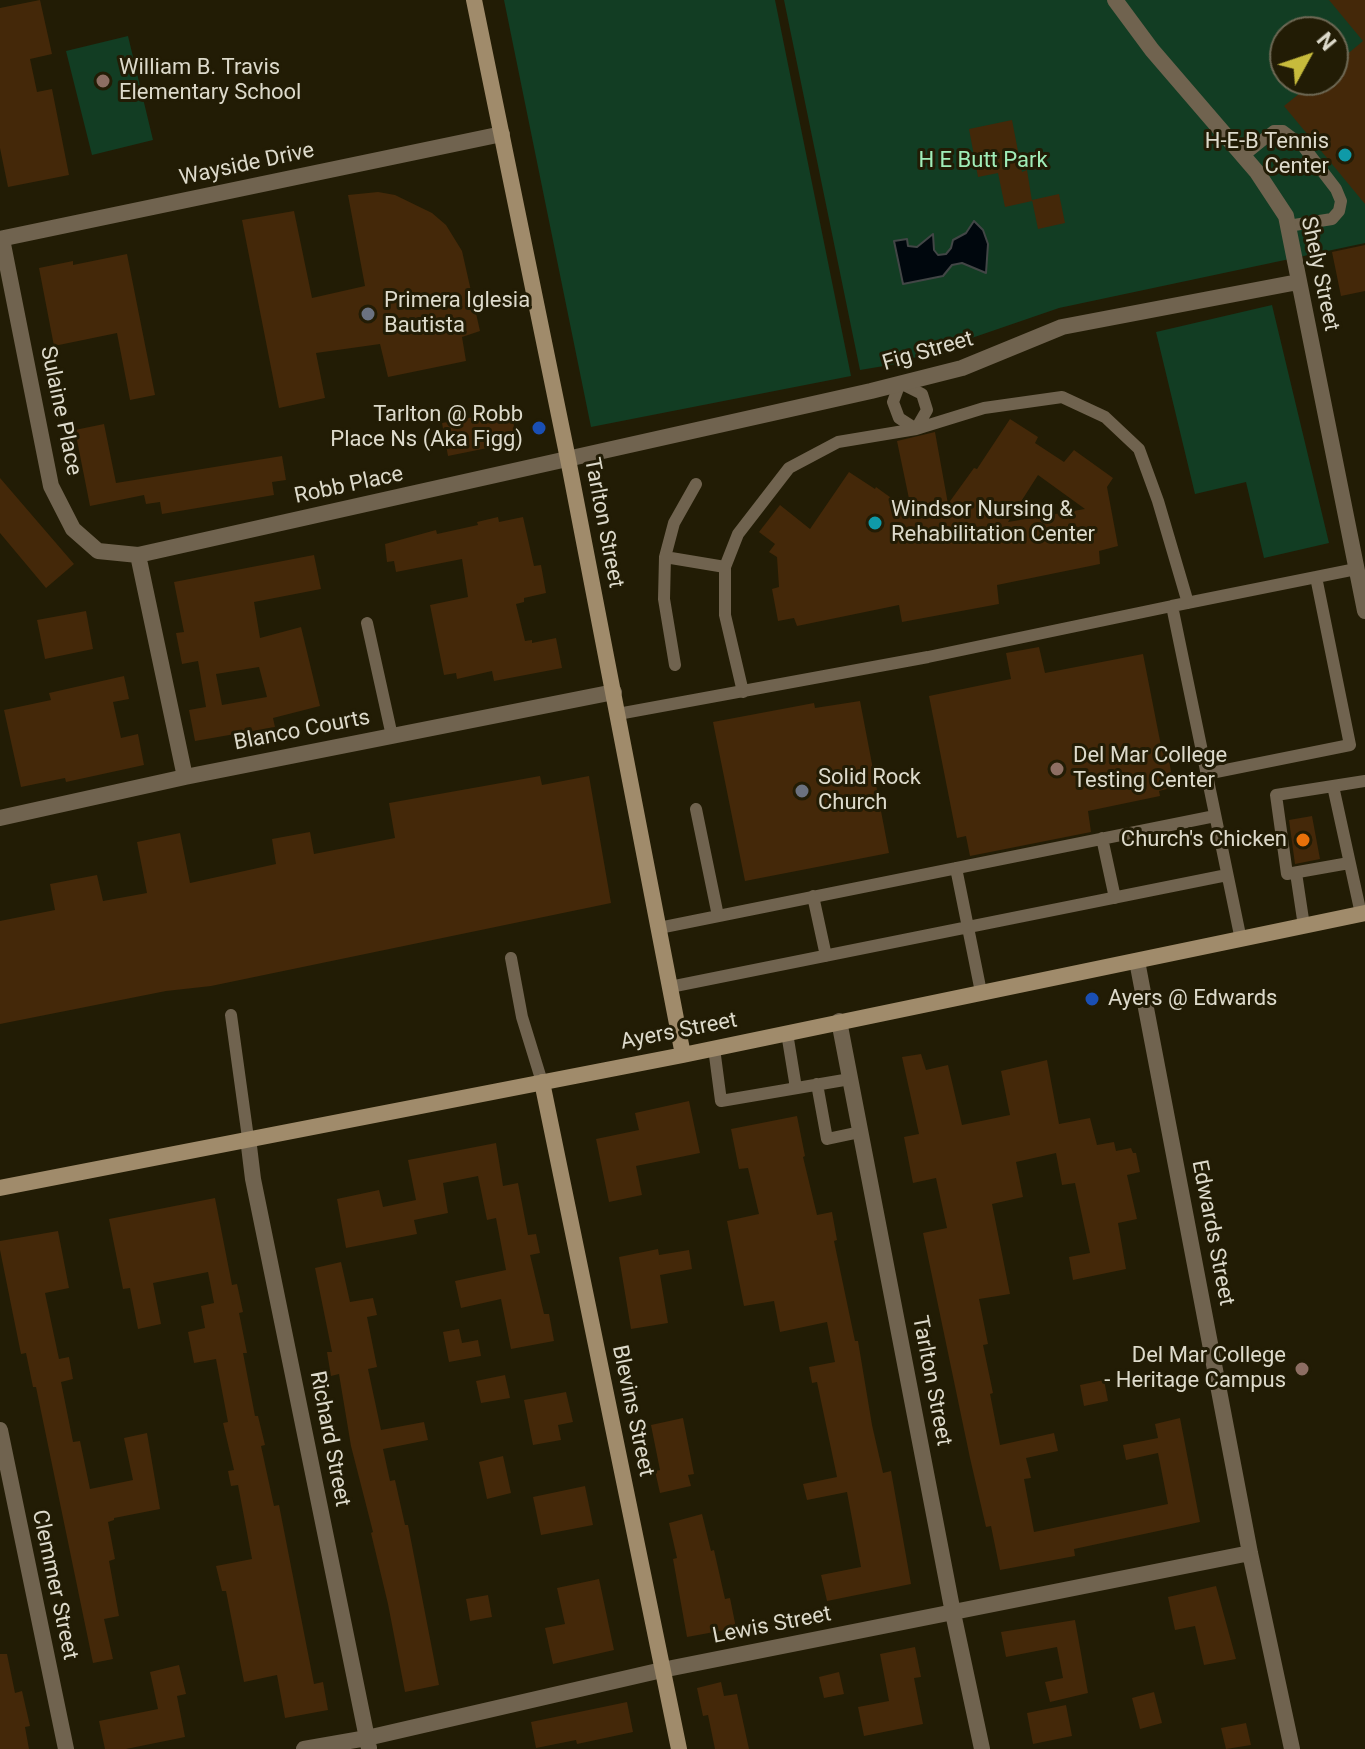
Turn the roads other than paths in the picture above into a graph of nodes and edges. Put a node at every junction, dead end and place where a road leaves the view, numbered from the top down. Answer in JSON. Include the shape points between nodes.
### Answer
{"nodes":[{"id":1,"x":474,"y":0,"type":"edge"},
{"id":2,"x":1115,"y":0,"type":"edge"},
{"id":3,"x":502,"y":134,"type":"junction"},
{"id":4,"x":1243,"y":156,"type":"junction"},
{"id":5,"x":1288,"y":226,"type":"junction"},
{"id":6,"x":1,"y":239,"type":"edge"},
{"id":7,"x":1298,"y":282,"type":"junction"},
{"id":8,"x":900,"y":383,"type":"junction"},
{"id":9,"x":916,"y":429,"type":"junction"},
{"id":10,"x":568,"y":459,"type":"junction"},
{"id":11,"x":696,"y":484,"type":"dead end"},
{"id":12,"x":138,"y":555,"type":"junction"},
{"id":13,"x":665,"y":557,"type":"junction"},
{"id":14,"x":725,"y":567,"type":"junction"},
{"id":15,"x":1356,"y":569,"type":"junction"},
{"id":16,"x":1316,"y":577,"type":"junction"},
{"id":17,"x":1188,"y":603,"type":"junction"},
{"id":18,"x":1172,"y":606,"type":"junction"},
{"id":19,"x":1365,"y":611,"type":"edge"},
{"id":20,"x":367,"y":623,"type":"dead end"},
{"id":21,"x":675,"y":665,"type":"dead end"},
{"id":22,"x":614,"y":692,"type":"junction"},
{"id":23,"x":743,"y":692,"type":"junction"},
{"id":24,"x":618,"y":714,"type":"junction"},
{"id":25,"x":392,"y":736,"type":"junction"},
{"id":26,"x":1365,"y":742,"type":"edge"},
{"id":27,"x":1350,"y":745,"type":"junction"},
{"id":28,"x":1206,"y":774,"type":"junction"},
{"id":29,"x":185,"y":777,"type":"junction"},
{"id":30,"x":1365,"y":781,"type":"edge"},
{"id":31,"x":1333,"y":786,"type":"junction"},
{"id":32,"x":696,"y":809,"type":"dead end"},
{"id":33,"x":1215,"y":816,"type":"junction"},
{"id":34,"x":0,"y":818,"type":"edge"},
{"id":35,"x":1102,"y":838,"type":"junction"},
{"id":36,"x":1349,"y":863,"type":"junction"},
{"id":37,"x":956,"y":868,"type":"junction"},
{"id":38,"x":1296,"y":873,"type":"junction"},
{"id":39,"x":1227,"y":875,"type":"junction"},
{"id":40,"x":813,"y":896,"type":"junction"},
{"id":41,"x":1115,"y":898,"type":"junction"},
{"id":42,"x":1363,"y":914,"type":"edge"},
{"id":43,"x":718,"y":916,"type":"junction"},
{"id":44,"x":1304,"y":926,"type":"junction"},
{"id":45,"x":968,"y":927,"type":"junction"},
{"id":46,"x":659,"y":928,"type":"junction"},
{"id":47,"x":1241,"y":940,"type":"junction"},
{"id":48,"x":826,"y":956,"type":"junction"},
{"id":49,"x":511,"y":958,"type":"dead end"},
{"id":50,"x":1137,"y":961,"type":"junction"},
{"id":51,"x":670,"y":987,"type":"junction"},
{"id":52,"x":981,"y":992,"type":"junction"},
{"id":53,"x":231,"y":1015,"type":"dead end"},
{"id":54,"x":839,"y":1021,"type":"junction"},
{"id":55,"x":787,"y":1033,"type":"junction"},
{"id":56,"x":714,"y":1048,"type":"junction"},
{"id":57,"x":683,"y":1055,"type":"junction"},
{"id":58,"x":850,"y":1079,"type":"junction"},
{"id":59,"x":542,"y":1082,"type":"junction"},
{"id":60,"x":817,"y":1084,"type":"junction"},
{"id":61,"x":796,"y":1088,"type":"junction"},
{"id":62,"x":860,"y":1132,"type":"junction"},
{"id":63,"x":248,"y":1138,"type":"junction"},
{"id":64,"x":0,"y":1188,"type":"edge"},
{"id":65,"x":0,"y":1431,"type":"edge"},
{"id":66,"x":5,"y":1480,"type":"edge"},
{"id":67,"x":1250,"y":1553,"type":"junction"},
{"id":68,"x":953,"y":1613,"type":"junction"},
{"id":69,"x":662,"y":1670,"type":"junction"},
{"id":70,"x":368,"y":1744,"type":"edge"},
{"id":71,"x":66,"y":1749,"type":"edge"},
{"id":72,"x":304,"y":1749,"type":"edge"},
{"id":73,"x":679,"y":1749,"type":"edge"},
{"id":74,"x":982,"y":1749,"type":"edge"},
{"id":75,"x":1292,"y":1749,"type":"edge"}],
"edges":[{"from":1,"to":3,"type":"street","name":"Tarlton Street"},
{"from":2,"to":4,"type":"street","name":"Shely Street"},
{"from":3,"to":6,"type":"street","name":"Wayside Drive"},
{"from":3,"to":10,"type":"street","name":"Tarlton Street"},
{"from":4,"to":5,"type":"street","name":"Shely Street"},
{"from":4,"to":5,"type":"lane","via":[[1274,131],[1283,131],[1303,146],[1336,189],[1341,201],[1332,219]]},
{"from":5,"to":7,"type":"street","name":"Shely Street"},
{"from":6,"to":12,"type":"street","name":"Sulaine Place","via":[[51,486],[73,529],[98,551]]},
{"from":7,"to":8,"type":"street","name":"Fig Street","via":[[1062,327],[962,368]]},
{"from":7,"to":15,"type":"street","name":"Shely Street"},
{"from":8,"to":9,"type":"lane","via":[[893,402],[899,418]]},
{"from":8,"to":9,"type":"lane","via":[[922,394],[927,410]]},
{"from":8,"to":10,"type":"street","name":"Fig Street"},
{"from":9,"to":14,"type":"lane","via":[[838,442],[789,468],[738,534]]},
{"from":9,"to":17,"type":"lane","via":[[984,408],[1062,397],[1105,417],[1139,449]]},
{"from":10,"to":12,"type":"street","name":"Robb Place"},
{"from":10,"to":22,"type":"street","name":"Tarlton Street"},
{"from":11,"to":13,"type":"lane","via":[[674,523]]},
{"from":12,"to":29,"type":"street"},
{"from":13,"to":14,"type":"lane"},
{"from":13,"to":21,"type":"lane","via":[[664,599]]},
{"from":14,"to":23,"type":"lane","via":[[725,615]]},
{"from":15,"to":16,"type":"lane"},
{"from":15,"to":19,"type":"street","name":"Shely Street"},
{"from":16,"to":17,"type":"lane"},
{"from":16,"to":27,"type":"lane"},
{"from":17,"to":18,"type":"lane"},
{"from":18,"to":23,"type":"lane"},
{"from":18,"to":28,"type":"lane"},
{"from":20,"to":25,"type":"lane"},
{"from":22,"to":24,"type":"street","name":"Tarlton Street"},
{"from":22,"to":25,"type":"street","name":"Blanco Courts"},
{"from":23,"to":24,"type":"lane"},
{"from":24,"to":46,"type":"street","name":"Tarlton Street"},
{"from":25,"to":29,"type":"street","name":"Blanco Courts"},
{"from":26,"to":27,"type":"lane"},
{"from":27,"to":28,"type":"lane"},
{"from":28,"to":33,"type":"lane"},
{"from":29,"to":34,"type":"street","name":"Blanco Courts"},
{"from":30,"to":31,"type":"lane"},
{"from":31,"to":36,"type":"lane"},
{"from":31,"to":38,"type":"lane","via":[[1276,795],[1287,874]]},
{"from":32,"to":43,"type":"lane"},
{"from":33,"to":35,"type":"lane"},
{"from":33,"to":39,"type":"lane"},
{"from":35,"to":37,"type":"lane"},
{"from":35,"to":41,"type":"lane"},
{"from":36,"to":38,"type":"lane"},
{"from":36,"to":42,"type":"lane"},
{"from":37,"to":40,"type":"lane"},
{"from":37,"to":45,"type":"lane"},
{"from":38,"to":44,"type":"lane"},
{"from":39,"to":41,"type":"lane"},
{"from":39,"to":47,"type":"lane"},
{"from":40,"to":43,"type":"lane"},
{"from":40,"to":48,"type":"lane"},
{"from":41,"to":45,"type":"lane"},
{"from":42,"to":44,"type":"street","name":"Ayers Street"},
{"from":43,"to":46,"type":"lane"},
{"from":44,"to":47,"type":"street","name":"Ayers Street"},
{"from":45,"to":48,"type":"lane"},
{"from":45,"to":52,"type":"lane"},
{"from":46,"to":51,"type":"street","name":"Tarlton Street"},
{"from":47,"to":50,"type":"street","name":"Ayers Street"},
{"from":48,"to":51,"type":"lane"},
{"from":49,"to":59,"type":"lane"},
{"from":50,"to":52,"type":"street","name":"Ayers Street"},
{"from":50,"to":67,"type":"street","name":"Edwards Street"},
{"from":51,"to":57,"type":"street","name":"Tarlton Street"},
{"from":52,"to":54,"type":"street","name":"Ayers Street"},
{"from":53,"to":63,"type":"lane"},
{"from":54,"to":55,"type":"street","name":"Ayers Street"},
{"from":54,"to":58,"type":"street","name":"Tarlton Street"},
{"from":55,"to":56,"type":"street","name":"Ayers Street"},
{"from":55,"to":61,"type":"lane"},
{"from":56,"to":57,"type":"street","name":"Ayers Street"},
{"from":56,"to":61,"type":"lane","via":[[721,1101]]},
{"from":57,"to":59,"type":"street","name":"Ayers Street"},
{"from":58,"to":60,"type":"lane"},
{"from":58,"to":62,"type":"street","name":"Tarlton Street"},
{"from":59,"to":63,"type":"street","name":"Ayers Street"},
{"from":59,"to":69,"type":"street","name":"Blevins Street"},
{"from":60,"to":61,"type":"lane"},
{"from":60,"to":62,"type":"lane","via":[[827,1139]]},
{"from":62,"to":68,"type":"street","name":"Tarlton Street"},
{"from":63,"to":64,"type":"street","name":"Ayers Street"},
{"from":63,"to":70,"type":"street","name":"Richard Street"},
{"from":65,"to":66,"type":"street","name":"Clemmer Street"},
{"from":66,"to":71,"type":"street","name":"Clemmer Street"},
{"from":67,"to":68,"type":"street","name":"Lewis Street"},
{"from":67,"to":75,"type":"street","name":"Edwards Street"},
{"from":68,"to":69,"type":"street","name":"Lewis Street"},
{"from":68,"to":74,"type":"street","name":"Tarlton Street"},
{"from":69,"to":70,"type":"street","name":"Lewis Street"},
{"from":69,"to":73,"type":"street","name":"Blevins Street"},
{"from":70,"to":72,"type":"street","name":"Lewis Street"}]}
